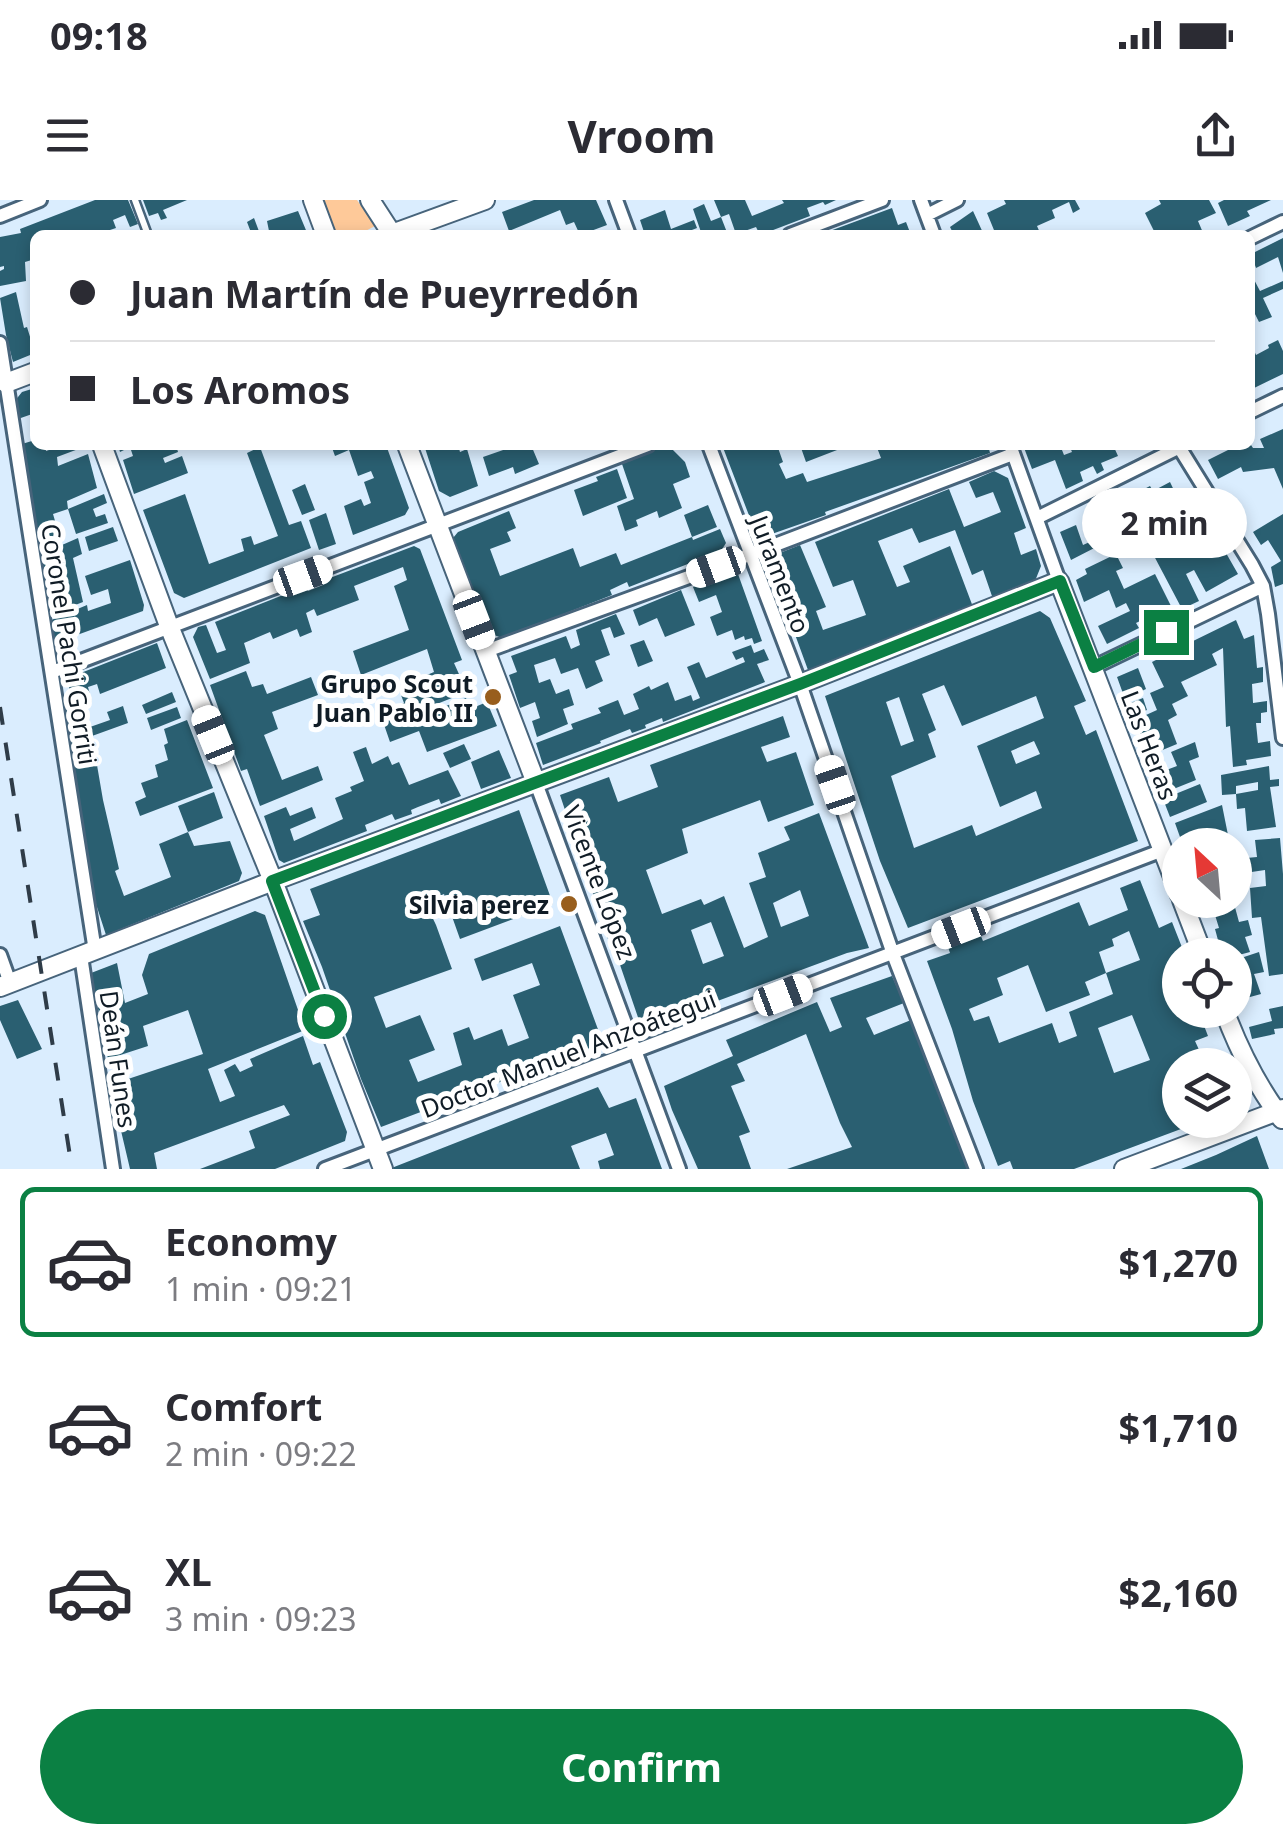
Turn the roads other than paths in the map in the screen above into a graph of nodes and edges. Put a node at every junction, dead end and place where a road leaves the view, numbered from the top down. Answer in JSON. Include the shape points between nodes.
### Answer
{"nodes":[{"id":1,"x":40,"y":200,"type":"edge"},
{"id":2,"x":135,"y":200,"type":"edge"},
{"id":3,"x":312,"y":200,"type":"edge"},
{"id":4,"x":370,"y":200,"type":"edge"},
{"id":5,"x":485,"y":200,"type":"edge"},
{"id":6,"x":616,"y":200,"type":"edge"},
{"id":7,"x":882,"y":200,"type":"edge"},
{"id":8,"x":922,"y":200,"type":"edge"},
{"id":9,"x":957,"y":200,"type":"edge"},
{"id":10,"x":927,"y":215,"type":"junction"},
{"id":11,"x":0,"y":216,"type":"edge"},
{"id":12,"x":1283,"y":222,"type":"edge"},
{"id":13,"x":146,"y":230,"type":"edge"},
{"id":14,"x":324,"y":230,"type":"edge"},
{"id":15,"x":388,"y":230,"type":"edge"},
{"id":16,"x":401,"y":230,"type":"edge"},
{"id":17,"x":626,"y":230,"type":"edge"},
{"id":18,"x":803,"y":230,"type":"edge"},
{"id":19,"x":932,"y":230,"type":"edge"},
{"id":20,"x":1255,"y":236,"type":"edge"},
{"id":21,"x":0,"y":343,"type":"edge"},
{"id":22,"x":30,"y":374,"type":"edge"},
{"id":23,"x":6,"y":383,"type":"junction"},
{"id":24,"x":1283,"y":396,"type":"edge"},
{"id":25,"x":1255,"y":410,"type":"edge"},
{"id":26,"x":104,"y":450,"type":"edge"},
{"id":27,"x":409,"y":450,"type":"edge"},
{"id":28,"x":635,"y":450,"type":"edge"},
{"id":29,"x":711,"y":450,"type":"edge"},
{"id":30,"x":1011,"y":450,"type":"edge"},
{"id":31,"x":1174,"y":450,"type":"edge"},
{"id":32,"x":1184,"y":450,"type":"edge"},
{"id":33,"x":1037,"y":518,"type":"junction"},
{"id":34,"x":437,"y":526,"type":"junction"},
{"id":35,"x":749,"y":555,"type":"junction"},
{"id":36,"x":1060,"y":581,"type":"junction"},
{"id":37,"x":1263,"y":586,"type":"junction"},
{"id":38,"x":168,"y":626,"type":"junction"},
{"id":39,"x":486,"y":651,"type":"junction"},
{"id":40,"x":1094,"y":667,"type":"junction"},
{"id":41,"x":52,"y":672,"type":"junction"},
{"id":42,"x":800,"y":684,"type":"junction"},
{"id":43,"x":1283,"y":738,"type":"edge"},
{"id":44,"x":536,"y":783,"type":"junction"},
{"id":45,"x":1162,"y":847,"type":"edge"},
{"id":46,"x":1162,"y":850,"type":"edge"},
{"id":47,"x":272,"y":881,"type":"junction"},
{"id":48,"x":88,"y":954,"type":"junction"},
{"id":49,"x":894,"y":954,"type":"junction"},
{"id":50,"x":0,"y":955,"type":"edge"},
{"id":51,"x":5,"y":985,"type":"edge"},
{"id":52,"x":1231,"y":1028,"type":"edge"},
{"id":53,"x":636,"y":1050,"type":"junction"},
{"id":54,"x":1280,"y":1113,"type":"edge"},
{"id":55,"x":376,"y":1150,"type":"junction"},
{"id":56,"x":113,"y":1169,"type":"edge"},
{"id":57,"x":324,"y":1169,"type":"edge"},
{"id":58,"x":383,"y":1169,"type":"edge"},
{"id":59,"x":678,"y":1169,"type":"edge"},
{"id":60,"x":976,"y":1169,"type":"edge"},
{"id":61,"x":1124,"y":1169,"type":"edge"}],
"edges":[{"from":1,"to":11,"type":"street"},
{"from":2,"to":13,"type":"lane"},
{"from":3,"to":14,"type":"street"},
{"from":4,"to":15,"type":"street"},
{"from":5,"to":16,"type":"street"},
{"from":6,"to":17,"type":"street"},
{"from":7,"to":18,"type":"street"},
{"from":8,"to":10,"type":"street"},
{"from":9,"to":10,"type":"street"},
{"from":10,"to":19,"type":"street"},
{"from":12,"to":20,"type":"street"},
{"from":21,"to":23,"type":"street","name":"Coronel Pachi Gorriti"},
{"from":22,"to":23,"type":"street"},
{"from":23,"to":41,"type":"street","name":"Coronel Pachi Gorriti"},
{"from":24,"to":25,"type":"street"},
{"from":26,"to":38,"type":"street"},
{"from":27,"to":34,"type":"street","name":"Vicente López"},
{"from":28,"to":34,"type":"street"},
{"from":29,"to":35,"type":"street","name":"Juramento"},
{"from":30,"to":33,"type":"street","name":"Las Heras"},
{"from":30,"to":35,"type":"street"},
{"from":31,"to":33,"type":"street"},
{"from":32,"to":37,"type":"street"},
{"from":33,"to":36,"type":"street","name":"Las Heras"},
{"from":34,"to":38,"type":"street"},
{"from":34,"to":39,"type":"street","name":"Vicente López"},
{"from":35,"to":39,"type":"street"},
{"from":35,"to":42,"type":"street","name":"Juramento"},
{"from":36,"to":40,"type":"street","name":"Las Heras"},
{"from":36,"to":42,"type":"street"},
{"from":37,"to":40,"type":"street"},
{"from":37,"to":43,"type":"street"},
{"from":38,"to":41,"type":"street"},
{"from":38,"to":47,"type":"street"},
{"from":39,"to":44,"type":"street","name":"Vicente López"},
{"from":40,"to":45,"type":"street","name":"Las Heras"},
{"from":41,"to":48,"type":"street","name":"Coronel Pachi Gorriti"},
{"from":42,"to":44,"type":"street"},
{"from":42,"to":49,"type":"street","name":"Juramento"},
{"from":44,"to":47,"type":"street"},
{"from":44,"to":53,"type":"street","name":"Vicente López"},
{"from":46,"to":49,"type":"street","name":"Doctor Manuel Anzoátegui"},
{"from":47,"to":48,"type":"street"},
{"from":47,"to":55,"type":"street"},
{"from":48,"to":51,"type":"street"},
{"from":48,"to":56,"type":"street","name":"Deán Funes"},
{"from":49,"to":53,"type":"street","name":"Doctor Manuel Anzoátegui"},
{"from":49,"to":60,"type":"street","name":"Juramento"},
{"from":50,"to":51,"type":"street"},
{"from":52,"to":54,"type":"street"},
{"from":53,"to":55,"type":"street","name":"Doctor Manuel Anzoátegui"},
{"from":53,"to":59,"type":"street","name":"Vicente López"},
{"from":54,"to":61,"type":"street"},
{"from":55,"to":57,"type":"street","name":"Doctor Manuel Anzoátegui"},
{"from":55,"to":58,"type":"street"}]}
